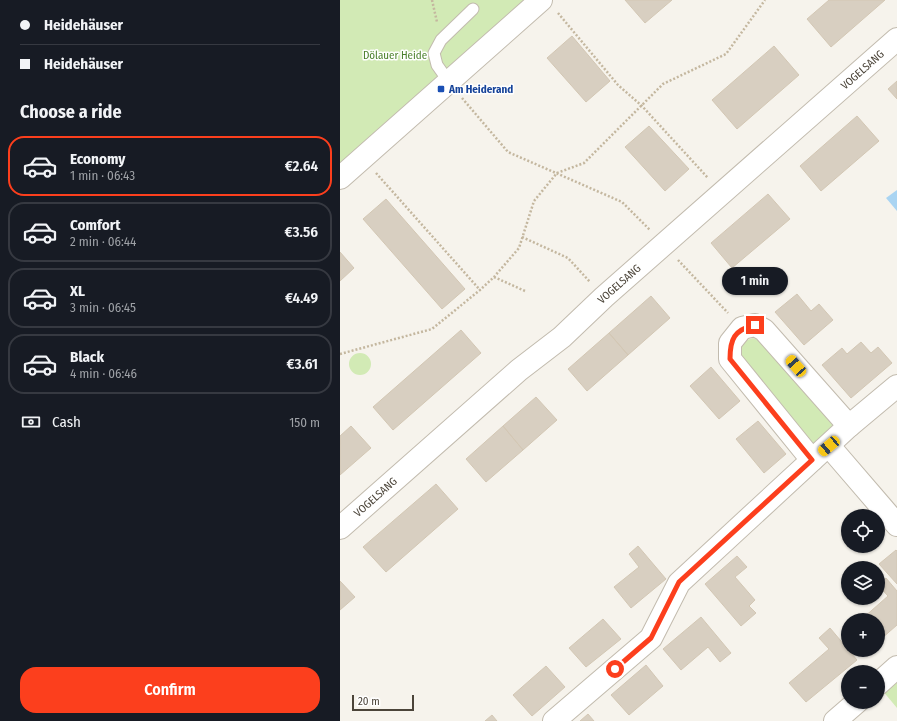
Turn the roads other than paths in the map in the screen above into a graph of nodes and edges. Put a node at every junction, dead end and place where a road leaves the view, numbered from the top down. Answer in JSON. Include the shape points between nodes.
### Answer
{"nodes":[{"id":1,"x":549,"y":6,"type":"edge"},
{"id":2,"x":473,"y":9,"type":"dead end"},
{"id":3,"x":897,"y":39,"type":"edge"},
{"id":4,"x":449,"y":82,"type":"junction"},
{"id":5,"x":340,"y":178,"type":"edge"},
{"id":6,"x":897,"y":386,"type":"edge"},
{"id":7,"x":849,"y":426,"type":"junction"},
{"id":8,"x":829,"y":446,"type":"junction"},
{"id":9,"x":812,"y":460,"type":"junction"},
{"id":10,"x":897,"y":525,"type":"edge"},
{"id":11,"x":340,"y":528,"type":"edge"},
{"id":12,"x":897,"y":667,"type":"edge"},
{"id":13,"x":885,"y":678,"type":"edge"},
{"id":14,"x":849,"y":709,"type":"edge"},
{"id":15,"x":554,"y":721,"type":"edge"},
{"id":16,"x":835,"y":721,"type":"edge"}],
"edges":[{"from":1,"to":4,"type":"street"},
{"from":2,"to":4,"type":"lane","via":[[441,40],[434,53],[437,65]]},
{"from":3,"to":11,"type":"street","name":"VOGELSANG","via":[[604,296],[562,337],[519,370]]},
{"from":4,"to":5,"type":"street"},
{"from":6,"to":7,"type":"street"},
{"from":7,"to":8,"type":"street"},
{"from":7,"to":9,"type":"street","via":[[764,330],[755,325],[742,328],[730,343],[730,359]]},
{"from":8,"to":9,"type":"street"},
{"from":8,"to":10,"type":"street"},
{"from":9,"to":15,"type":"street","via":[[679,582],[651,638]]},
{"from":12,"to":13,"type":"street"},
{"from":14,"to":16,"type":"street"}]}
